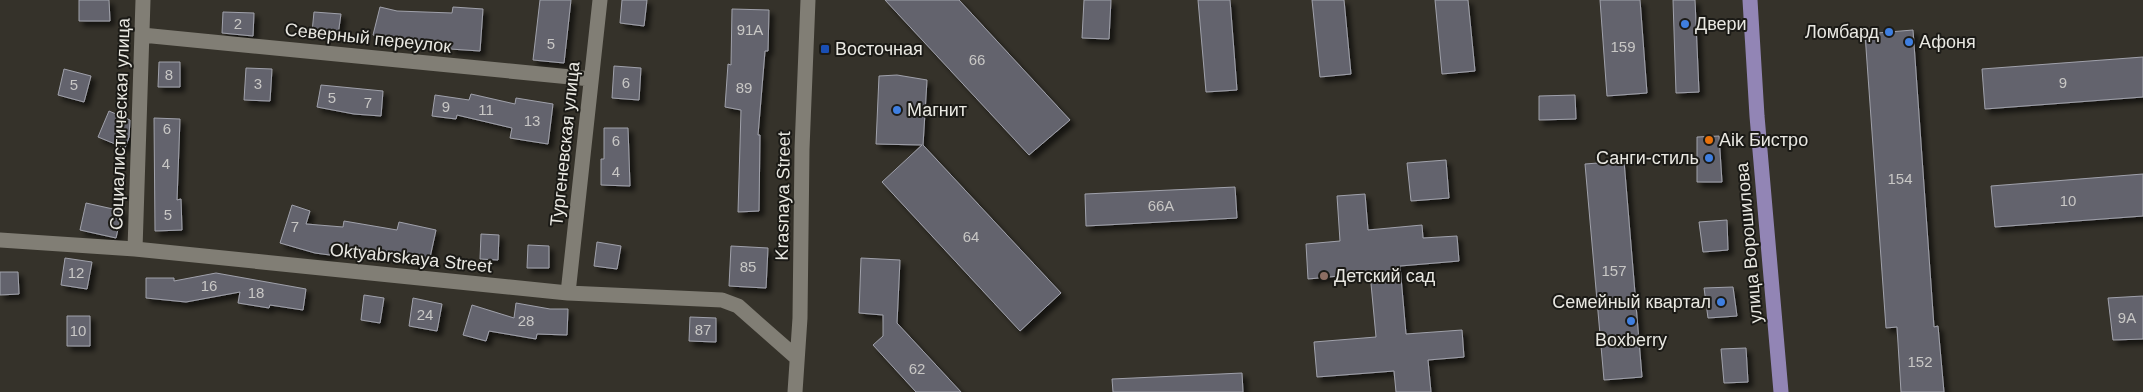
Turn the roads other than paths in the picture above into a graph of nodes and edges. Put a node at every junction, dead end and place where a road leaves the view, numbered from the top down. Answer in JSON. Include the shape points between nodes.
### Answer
{"nodes":[{"id":1,"x":143,"y":0,"type":"edge"},
{"id":2,"x":600,"y":0,"type":"edge"},
{"id":3,"x":808,"y":0,"type":"edge"},
{"id":4,"x":1750,"y":0,"type":"edge"},
{"id":5,"x":142,"y":35,"type":"junction"},
{"id":6,"x":591,"y":79,"type":"junction"},
{"id":7,"x":0,"y":240,"type":"edge"},
{"id":8,"x":135,"y":249,"type":"junction"},
{"id":9,"x":568,"y":293,"type":"junction"},
{"id":10,"x":797,"y":358,"type":"junction"},
{"id":11,"x":795,"y":392,"type":"edge"},
{"id":12,"x":1780,"y":392,"type":"edge"}],
"edges":[{"from":1,"to":5,"type":"street","name":"Социалистическая улица"},
{"from":2,"to":6,"type":"street","name":"Тургеневская улица"},
{"from":3,"to":10,"type":"street","name":"Krasnaya Street"},
{"from":4,"to":12,"type":"main road","name":"улица Ворошилова"},
{"from":5,"to":6,"type":"street","name":"Северный переулок"},
{"from":5,"to":8,"type":"street","name":"Социалистическая улица"},
{"from":6,"to":9,"type":"street","name":"Тургеневская улица"},
{"from":7,"to":8,"type":"street","name":"Oktyabrskaya Street"},
{"from":8,"to":9,"type":"street","name":"Oktyabrskaya Street"},
{"from":9,"to":10,"type":"street","name":"Oktyabrskaya Street","via":[[731,302]]},
{"from":10,"to":11,"type":"street","name":"Krasnaya Street"}]}
